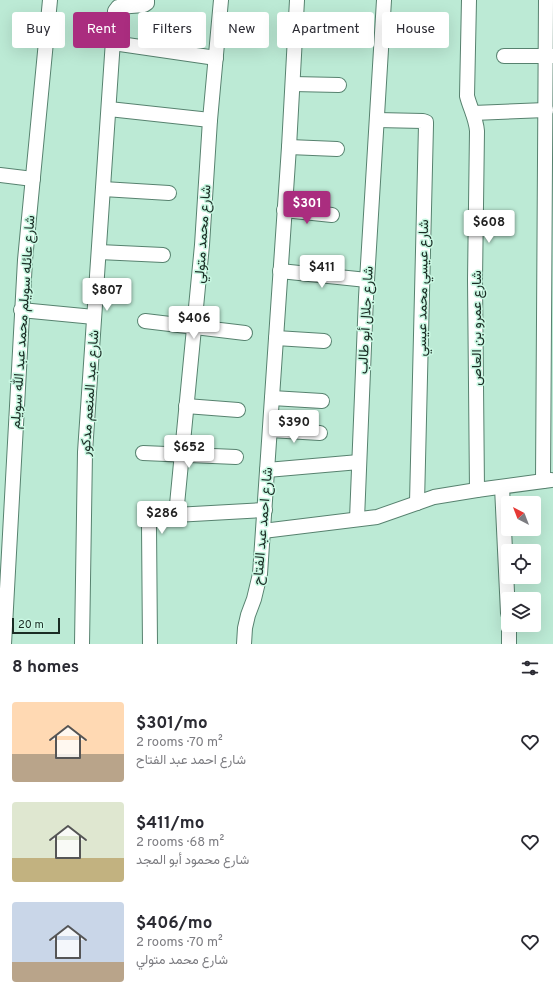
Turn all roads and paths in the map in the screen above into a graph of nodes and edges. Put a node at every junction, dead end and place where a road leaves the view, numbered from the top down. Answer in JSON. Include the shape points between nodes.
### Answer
{"nodes":[{"id":1,"x":50,"y":0,"type":"edge"},
{"id":2,"x":148,"y":0,"type":"edge"},
{"id":3,"x":221,"y":0,"type":"edge"},
{"id":4,"x":297,"y":0,"type":"edge"},
{"id":5,"x":384,"y":0,"type":"edge"},
{"id":6,"x":469,"y":0,"type":"edge"},
{"id":7,"x":546,"y":0,"type":"edge"},
{"id":8,"x":116,"y":12,"type":"edge"},
{"id":9,"x":130,"y":45,"type":"edge"},
{"id":10,"x":113,"y":48,"type":"edge"},
{"id":11,"x":504,"y":56,"type":"dead end"},
{"id":12,"x":549,"y":56,"type":"edge"},
{"id":13,"x":216,"y":58,"type":"junction"},
{"id":14,"x":293,"y":84,"type":"junction"},
{"id":15,"x":339,"y":85,"type":"dead end"},
{"id":16,"x":109,"y":109,"type":"junction"},
{"id":17,"x":546,"y":110,"type":"junction"},
{"id":18,"x":473,"y":113,"type":"junction"},
{"id":19,"x":210,"y":120,"type":"junction"},
{"id":20,"x":377,"y":120,"type":"junction"},
{"id":21,"x":289,"y":147,"type":"junction"},
{"id":22,"x":337,"y":149,"type":"dead end"},
{"id":23,"x":0,"y":175,"type":"edge"},
{"id":24,"x":33,"y":179,"type":"junction"},
{"id":25,"x":103,"y":189,"type":"junction"},
{"id":26,"x":169,"y":193,"type":"dead end"},
{"id":27,"x":284,"y":210,"type":"junction"},
{"id":28,"x":332,"y":215,"type":"dead end"},
{"id":29,"x":99,"y":252,"type":"junction"},
{"id":30,"x":163,"y":255,"type":"dead end"},
{"id":31,"x":280,"y":271,"type":"junction"},
{"id":32,"x":367,"y":280,"type":"junction"},
{"id":33,"x":21,"y":310,"type":"junction"},
{"id":34,"x":94,"y":317,"type":"junction"},
{"id":35,"x":145,"y":321,"type":"dead end"},
{"id":36,"x":194,"y":327,"type":"junction"},
{"id":37,"x":245,"y":333,"type":"dead end"},
{"id":38,"x":276,"y":338,"type":"junction"},
{"id":39,"x":324,"y":341,"type":"dead end"},
{"id":40,"x":272,"y":398,"type":"junction"},
{"id":41,"x":322,"y":401,"type":"dead end"},
{"id":42,"x":186,"y":406,"type":"junction"},
{"id":43,"x":238,"y":410,"type":"dead end"},
{"id":44,"x":270,"y":430,"type":"junction"},
{"id":45,"x":320,"y":433,"type":"dead end"},
{"id":46,"x":143,"y":453,"type":"dead end"},
{"id":47,"x":182,"y":455,"type":"junction"},
{"id":48,"x":236,"y":457,"type":"dead end"},
{"id":49,"x":359,"y":462,"type":"junction"},
{"id":50,"x":268,"y":470,"type":"junction"},
{"id":51,"x":548,"y":481,"type":"edge"},
{"id":52,"x":502,"y":487,"type":"junction"},
{"id":53,"x":477,"y":490,"type":"junction"},
{"id":54,"x":417,"y":503,"type":"junction"},
{"id":55,"x":265,"y":510,"type":"junction"},
{"id":56,"x":176,"y":515,"type":"junction"},
{"id":57,"x":357,"y":519,"type":"junction"},
{"id":58,"x":263,"y":531,"type":"junction"},
{"id":59,"x":507,"y":592,"type":"edge"},
{"id":60,"x":509,"y":632,"type":"edge"},
{"id":61,"x":4,"y":644,"type":"edge"},
{"id":62,"x":82,"y":644,"type":"edge"},
{"id":63,"x":150,"y":644,"type":"edge"},
{"id":64,"x":244,"y":644,"type":"edge"},
{"id":65,"x":510,"y":644,"type":"edge"}],
"edges":[{"from":1,"to":24,"type":"street","name":"شارع عائله سويلم محمد عبد الله سويلم"},
{"from":2,"to":8,"type":"street","name":"شارع عبد المنعم مدكور","via":[[144,5],[118,7]]},
{"from":3,"to":13,"type":"street","name":"شارع محمد متولي"},
{"from":4,"to":14,"type":"street","name":"شارع احمد عبد الفتاح"},
{"from":5,"to":20,"type":"street","name":"شارع جلال أبو طالب"},
{"from":6,"to":18,"type":"street","name":"شارع عمرو بن العاص","via":[[467,96]]},
{"from":7,"to":12,"type":"street"},
{"from":9,"to":13,"type":"street"},
{"from":10,"to":16,"type":"street","name":"شارع عبد المنعم مدكور"},
{"from":11,"to":12,"type":"street"},
{"from":12,"to":17,"type":"street"},
{"from":13,"to":19,"type":"street","name":"شارع محمد متولي"},
{"from":14,"to":15,"type":"street"},
{"from":14,"to":21,"type":"street","name":"شارع احمد عبد الفتاح"},
{"from":16,"to":19,"type":"street"},
{"from":16,"to":25,"type":"street","name":"شارع عبد المنعم مدكور"},
{"from":17,"to":18,"type":"street"},
{"from":17,"to":51,"type":"street"},
{"from":18,"to":53,"type":"street","name":"شارع عمرو بن العاص","via":[[477,131]]},
{"from":19,"to":36,"type":"street","name":"شارع محمد متولي"},
{"from":20,"to":32,"type":"street","name":"شارع جلال أبو طالب"},
{"from":20,"to":54,"type":"street","name":"شارع عيسي محمد عيسي","via":[[426,122]]},
{"from":21,"to":22,"type":"street"},
{"from":21,"to":27,"type":"street","name":"شارع احمد عبد الفتاح"},
{"from":23,"to":24,"type":"street"},
{"from":24,"to":33,"type":"street","name":"شارع عائله سويلم محمد عبد الله سويلم"},
{"from":25,"to":26,"type":"street"},
{"from":25,"to":29,"type":"street","name":"شارع عبد المنعم مدكور"},
{"from":27,"to":28,"type":"street"},
{"from":27,"to":31,"type":"street","name":"شارع احمد عبد الفتاح"},
{"from":29,"to":30,"type":"street"},
{"from":29,"to":34,"type":"street","name":"شارع عبد المنعم مدكور"},
{"from":31,"to":32,"type":"street"},
{"from":31,"to":38,"type":"street","name":"شارع احمد عبد الفتاح"},
{"from":32,"to":49,"type":"street","name":"شارع جلال أبو طالب"},
{"from":33,"to":34,"type":"street"},
{"from":33,"to":61,"type":"street","name":"شارع عائله سويلم محمد عبد الله سويلم"},
{"from":34,"to":62,"type":"street","name":"شارع عبد المنعم مدكور","via":[[85,452]]},
{"from":35,"to":36,"type":"street"},
{"from":36,"to":37,"type":"street"},
{"from":36,"to":42,"type":"street","name":"شارع محمد متولي"},
{"from":38,"to":39,"type":"street"},
{"from":38,"to":40,"type":"street","name":"شارع احمد عبد الفتاح"},
{"from":40,"to":41,"type":"street"},
{"from":40,"to":44,"type":"street","name":"شارع احمد عبد الفتاح"},
{"from":42,"to":43,"type":"street"},
{"from":42,"to":47,"type":"street","name":"شارع محمد متولي"},
{"from":44,"to":45,"type":"street"},
{"from":44,"to":50,"type":"street","name":"شارع احمد عبد الفتاح"},
{"from":46,"to":47,"type":"street"},
{"from":47,"to":48,"type":"street"},
{"from":47,"to":56,"type":"street","name":"شارع محمد متولي"},
{"from":49,"to":50,"type":"street"},
{"from":49,"to":57,"type":"street","name":"شارع جلال أبو طالب"},
{"from":50,"to":55,"type":"street","name":"شارع احمد عبد الفتاح"},
{"from":51,"to":52,"type":"street"},
{"from":52,"to":53,"type":"street"},
{"from":52,"to":59,"type":"street"},
{"from":53,"to":54,"type":"street"},
{"from":54,"to":57,"type":"street","via":[[377,517]]},
{"from":55,"to":56,"type":"street"},
{"from":55,"to":58,"type":"street","name":"شارع احمد عبد الفتاح"},
{"from":56,"to":63,"type":"street","via":[[157,516],[150,521]]},
{"from":57,"to":58,"type":"street"},
{"from":58,"to":64,"type":"street","name":"شارع احمد عبد الفتاح","via":[[260,574],[245,628]]},
{"from":60,"to":65,"type":"street"}]}
